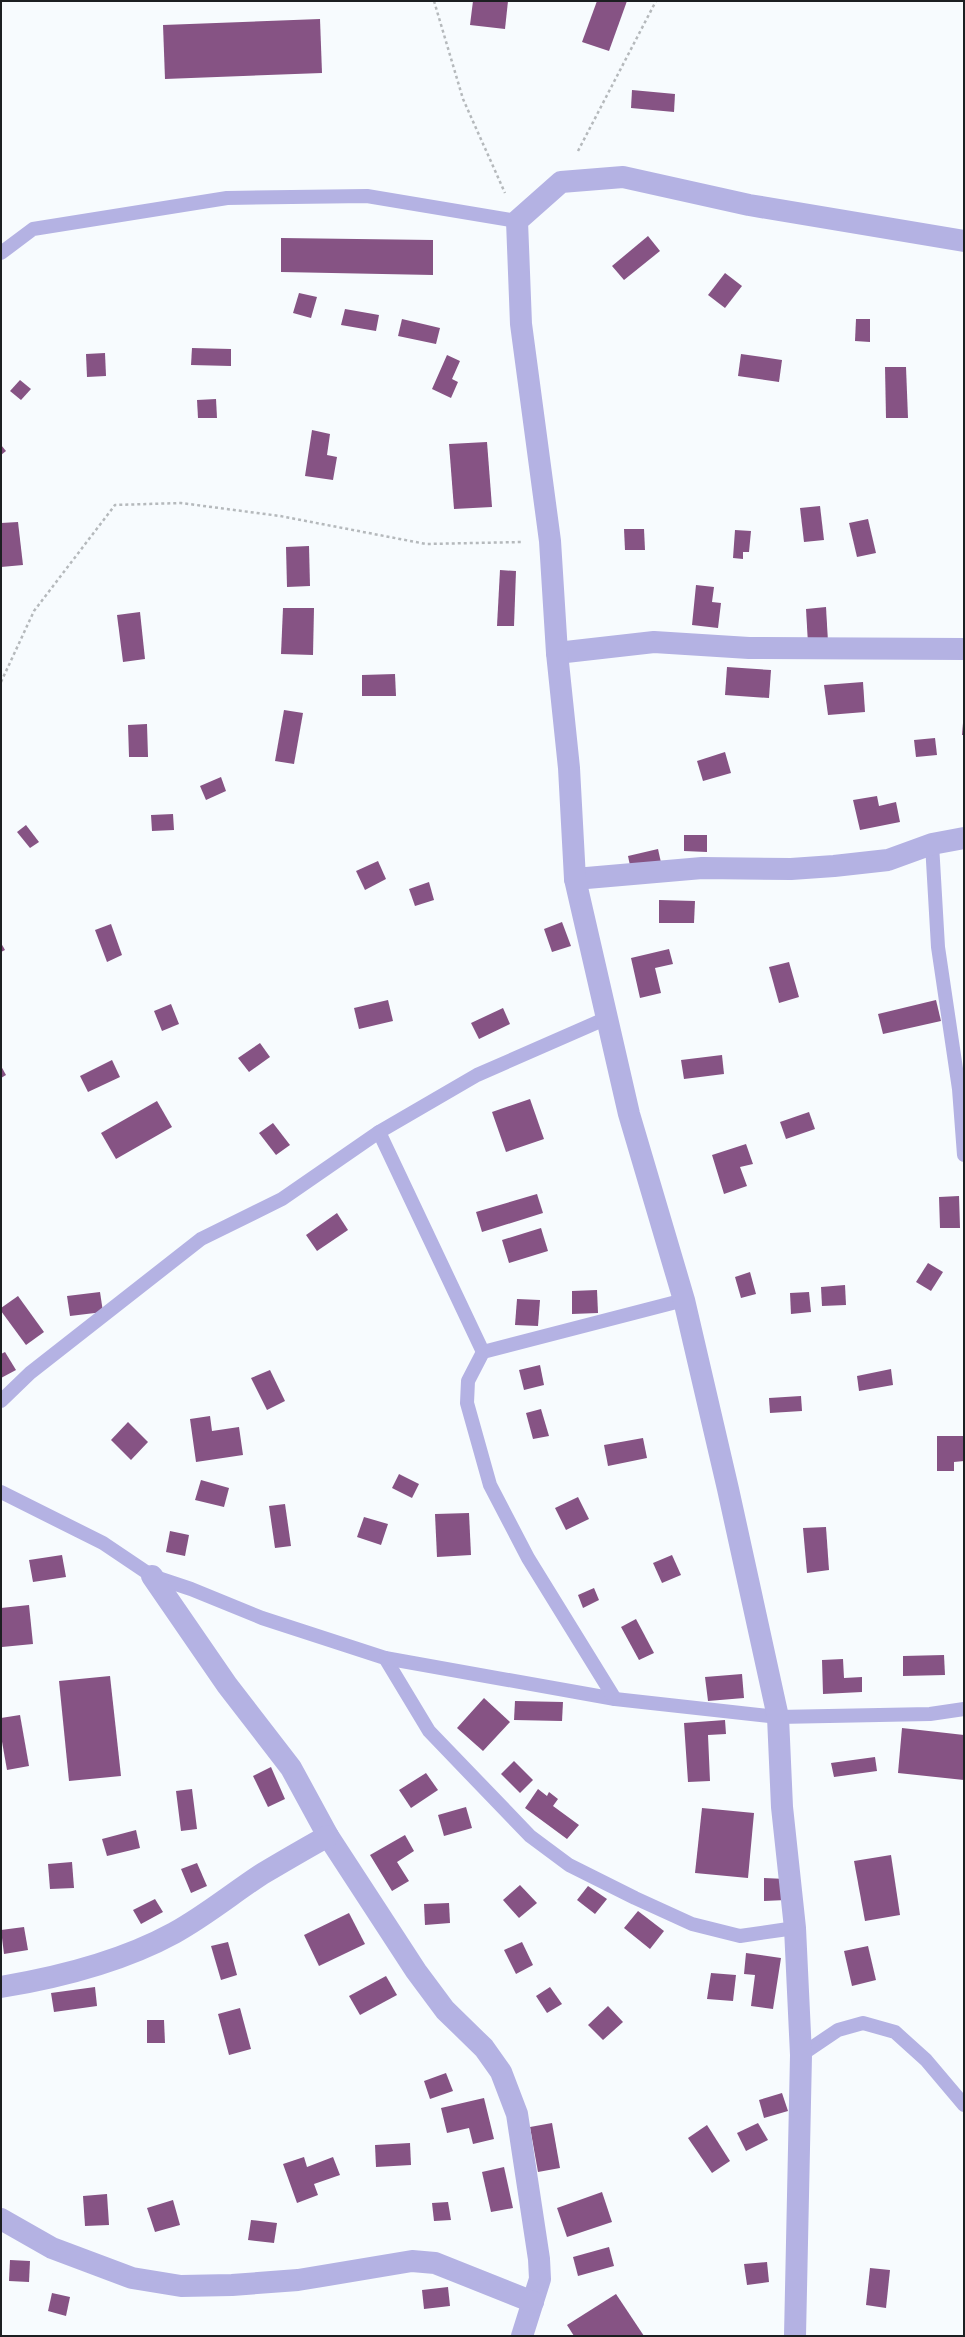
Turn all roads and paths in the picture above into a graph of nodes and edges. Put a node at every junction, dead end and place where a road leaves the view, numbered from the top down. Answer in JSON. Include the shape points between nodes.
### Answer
{"nodes":[{"id":1,"x":434,"y":1,"type":"edge"},
{"id":2,"x":656,"y":1,"type":"edge"},
{"id":3,"x":561,"y":182,"type":"junction"},
{"id":4,"x":517,"y":221,"type":"junction"},
{"id":5,"x":964,"y":241,"type":"edge"},
{"id":6,"x":1,"y":253,"type":"edge"},
{"id":7,"x":550,"y":541,"type":"junction"},
{"id":8,"x":964,"y":649,"type":"edge"},
{"id":9,"x":557,"y":652,"type":"junction"},
{"id":10,"x":1,"y":682,"type":"edge"},
{"id":11,"x":964,"y":838,"type":"edge"},
{"id":12,"x":932,"y":844,"type":"junction"},
{"id":13,"x":575,"y":879,"type":"junction"},
{"id":14,"x":607,"y":1018,"type":"junction"},
{"id":15,"x":379,"y":1132,"type":"junction"},
{"id":16,"x":964,"y":1155,"type":"edge"},
{"id":17,"x":684,"y":1300,"type":"junction"},
{"id":18,"x":483,"y":1352,"type":"junction"},
{"id":19,"x":1,"y":1402,"type":"edge"},
{"id":20,"x":1,"y":1492,"type":"edge"},
{"id":21,"x":152,"y":1576,"type":"junction"},
{"id":22,"x":385,"y":1658,"type":"junction"},
{"id":23,"x":615,"y":1699,"type":"junction"},
{"id":24,"x":964,"y":1709,"type":"edge"},
{"id":25,"x":778,"y":1717,"type":"junction"},
{"id":26,"x":328,"y":1836,"type":"junction"},
{"id":27,"x":795,"y":1928,"type":"junction"},
{"id":28,"x":1,"y":1987,"type":"edge"},
{"id":29,"x":801,"y":2056,"type":"junction"},
{"id":30,"x":964,"y":2104,"type":"edge"},
{"id":31,"x":1,"y":2219,"type":"edge"},
{"id":32,"x":533,"y":2302,"type":"junction"},
{"id":33,"x":522,"y":2336,"type":"edge"},
{"id":34,"x":795,"y":2336,"type":"edge"}],
"edges":[{"from":1,"to":4,"type":"path","via":[[464,99]]},
{"from":2,"to":3,"type":"path"},
{"from":3,"to":4,"type":"street"},
{"from":3,"to":5,"type":"street","via":[[623,177],[749,205]]},
{"from":4,"to":6,"type":"lane","via":[[367,196],[227,198],[33,229]]},
{"from":4,"to":7,"type":"street","via":[[521,324]]},
{"from":7,"to":9,"type":"street"},
{"from":7,"to":10,"type":"path","via":[[426,544],[280,516],[181,503],[114,505],[34,611]]},
{"from":8,"to":9,"type":"street","via":[[748,648],[654,642]]},
{"from":9,"to":13,"type":"street","via":[[569,768]]},
{"from":11,"to":12,"type":"street"},
{"from":12,"to":13,"type":"street","via":[[888,860],[834,866],[791,869],[702,868]]},
{"from":12,"to":16,"type":"lane","via":[[938,947],[959,1089]]},
{"from":13,"to":14,"type":"street"},
{"from":14,"to":15,"type":"lane","via":[[477,1075]]},
{"from":14,"to":17,"type":"street","via":[[629,1114]]},
{"from":15,"to":18,"type":"lane"},
{"from":15,"to":19,"type":"lane","via":[[282,1199],[201,1239],[30,1373]]},
{"from":17,"to":18,"type":"lane"},
{"from":17,"to":25,"type":"street"},
{"from":18,"to":23,"type":"lane","via":[[468,1380],[467,1404],[490,1485],[528,1558]]},
{"from":20,"to":21,"type":"lane","via":[[103,1543]]},
{"from":21,"to":22,"type":"lane","via":[[262,1618]]},
{"from":21,"to":26,"type":"street","via":[[227,1685],[291,1768]]},
{"from":22,"to":23,"type":"lane"},
{"from":22,"to":27,"type":"lane","via":[[429,1731],[530,1836],[569,1864],[692,1924],[740,1936]]},
{"from":23,"to":25,"type":"lane"},
{"from":24,"to":25,"type":"lane","via":[[930,1714]]},
{"from":25,"to":27,"type":"street","via":[[782,1807]]},
{"from":26,"to":28,"type":"street","via":[[262,1874],[215,1908],[174,1933],[135,1952],[69,1973]]},
{"from":26,"to":32,"type":"street","via":[[428,1988],[445,2010],[484,2048],[501,2072],[516,2114],[539,2259],[540,2279]]},
{"from":27,"to":29,"type":"street"},
{"from":29,"to":30,"type":"lane","via":[[838,2030],[863,2023],[895,2032],[926,2060]]},
{"from":29,"to":34,"type":"street"},
{"from":31,"to":32,"type":"street","via":[[52,2248],[132,2278],[181,2286],[298,2280],[412,2261],[435,2263]]},
{"from":32,"to":33,"type":"street"}]}
